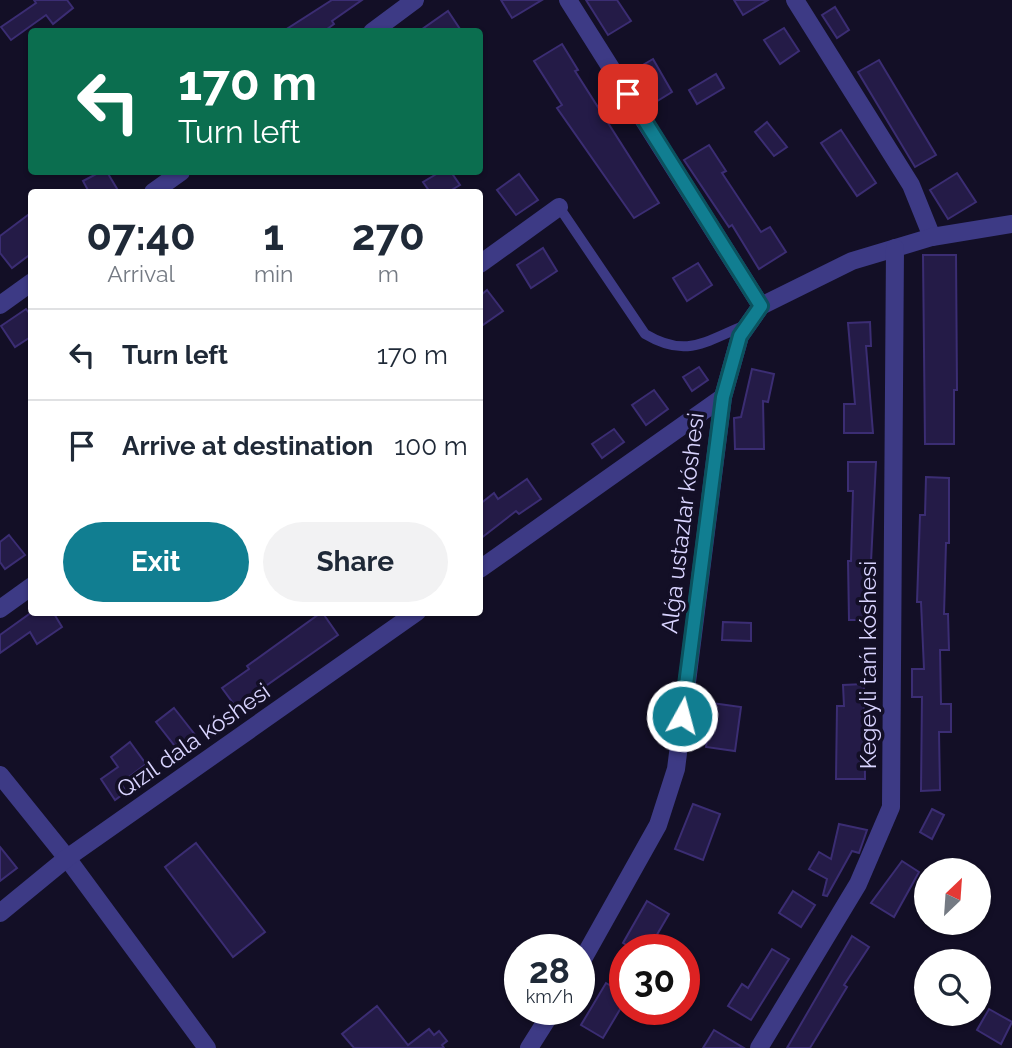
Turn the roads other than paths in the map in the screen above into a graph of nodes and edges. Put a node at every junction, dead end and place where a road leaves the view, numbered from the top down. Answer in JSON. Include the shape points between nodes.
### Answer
{"nodes":[{"id":1,"x":415,"y":0,"type":"edge"},
{"id":2,"x":568,"y":0,"type":"edge"},
{"id":3,"x":795,"y":0,"type":"edge"},
{"id":4,"x":377,"y":28,"type":"edge"},
{"id":5,"x":177,"y":175,"type":"edge"},
{"id":6,"x":157,"y":189,"type":"edge"},
{"id":7,"x":559,"y":207,"type":"joint"},
{"id":8,"x":1012,"y":224,"type":"edge"},
{"id":9,"x":932,"y":237,"type":"junction"},
{"id":10,"x":895,"y":248,"type":"junction"},
{"id":11,"x":483,"y":262,"type":"edge"},
{"id":12,"x":28,"y":285,"type":"edge"},
{"id":13,"x":0,"y":305,"type":"edge"},
{"id":14,"x":761,"y":306,"type":"junction"},
{"id":15,"x":749,"y":324,"type":"junction"},
{"id":16,"x":723,"y":397,"type":"junction"},
{"id":17,"x":483,"y":567,"type":"edge"},
{"id":18,"x":28,"y":589,"type":"edge"},
{"id":19,"x":0,"y":610,"type":"edge"},
{"id":20,"x":411,"y":616,"type":"edge"},
{"id":21,"x":0,"y":775,"type":"edge"},
{"id":22,"x":67,"y":858,"type":"junction"},
{"id":23,"x":0,"y":913,"type":"edge"},
{"id":24,"x":595,"y":937,"type":"edge"},
{"id":25,"x":543,"y":1025,"type":"edge"},
{"id":26,"x":207,"y":1048,"type":"edge"},
{"id":27,"x":528,"y":1048,"type":"edge"},
{"id":28,"x":760,"y":1048,"type":"edge"}],
"edges":[{"from":1,"to":4,"type":"street"},
{"from":2,"to":14,"type":"street"},
{"from":3,"to":9,"type":"street","via":[[911,185]]},
{"from":5,"to":6,"type":"street"},
{"from":7,"to":11,"type":"street"},
{"from":7,"to":15,"type":"lane","via":[[645,334],[663,344],[687,348]]},
{"from":8,"to":9,"type":"street"},
{"from":9,"to":10,"type":"street"},
{"from":10,"to":14,"type":"street","via":[[852,261]]},
{"from":10,"to":28,"type":"street","name":"Kegeyli tańı kóshesi","via":[[891,807],[858,884]]},
{"from":12,"to":13,"type":"street"},
{"from":14,"to":15,"type":"street","name":"Alǵa ustazlar kóshesi"},
{"from":15,"to":16,"type":"street","name":"Alǵa ustazlar kóshesi","via":[[740,336]]},
{"from":16,"to":17,"type":"street"},
{"from":16,"to":24,"type":"street","name":"Alǵa ustazlar kóshesi","via":[[676,769],[658,825]]},
{"from":18,"to":19,"type":"street"},
{"from":20,"to":22,"type":"street","name":"Qızıl dala kóshesi"},
{"from":21,"to":22,"type":"street"},
{"from":22,"to":23,"type":"street","name":"Qızıl dala kóshesi"},
{"from":22,"to":26,"type":"street"},
{"from":25,"to":27,"type":"street"}]}
